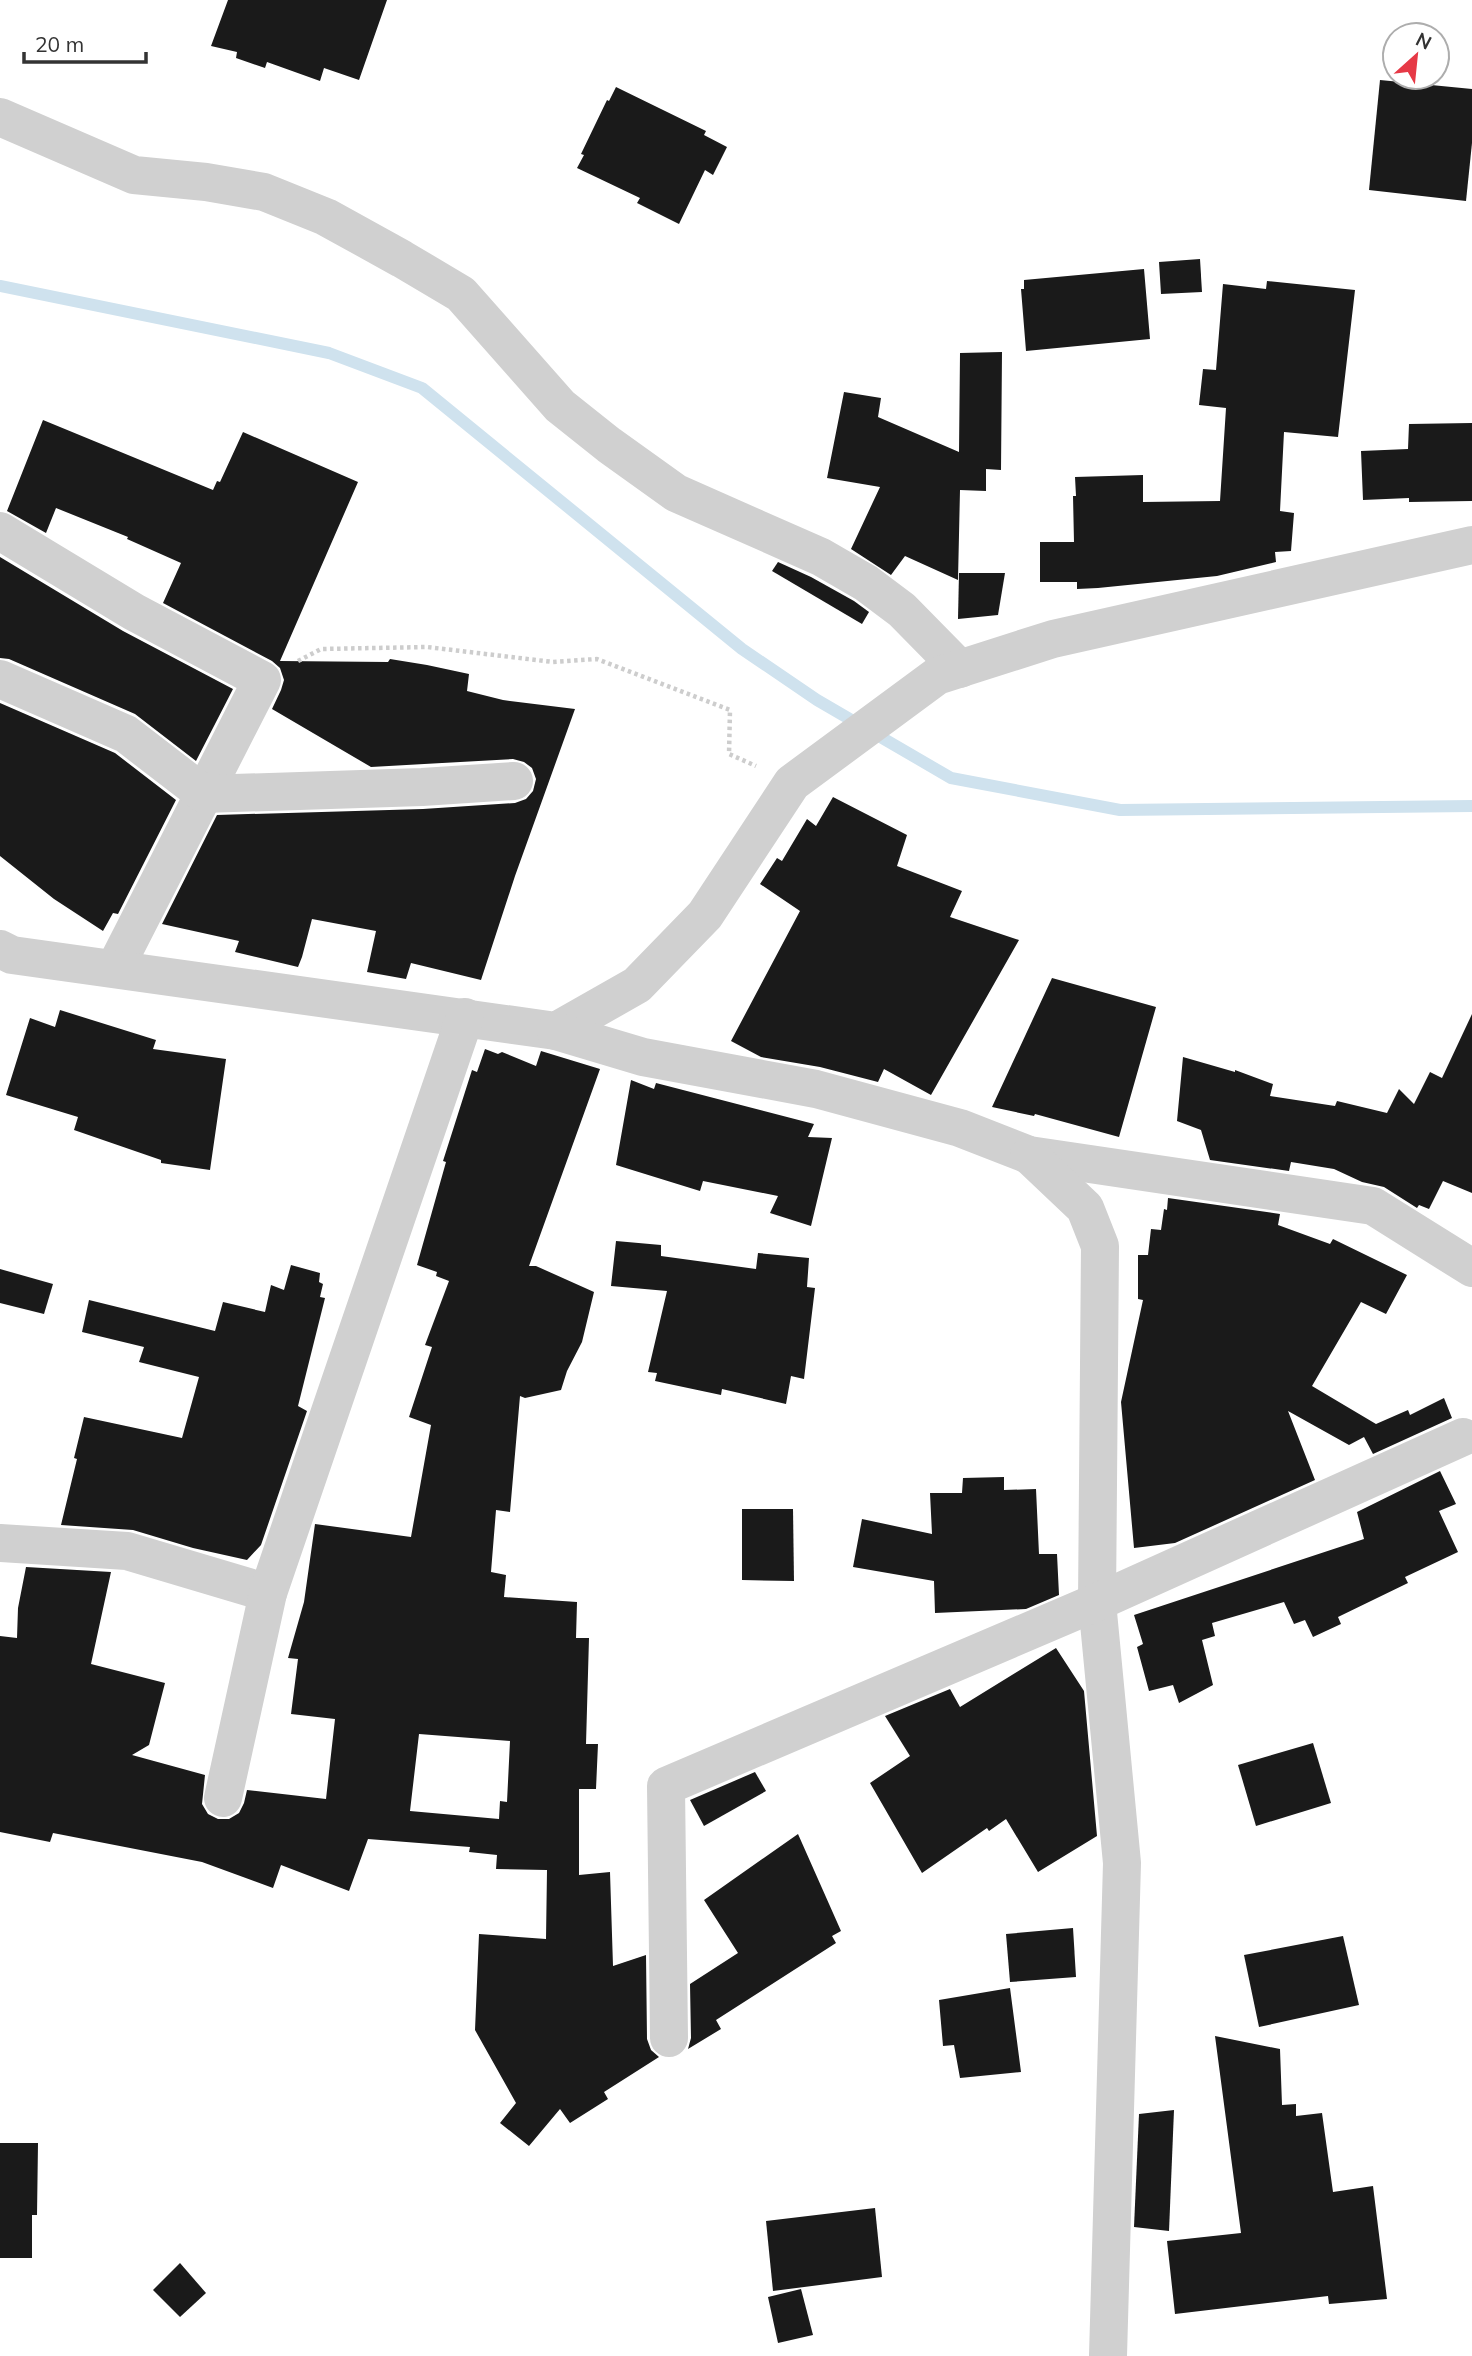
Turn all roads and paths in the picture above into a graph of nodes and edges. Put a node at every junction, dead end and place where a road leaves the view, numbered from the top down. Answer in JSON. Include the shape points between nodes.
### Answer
{"nodes":[{"id":1,"x":0,"y":117,"type":"edge"},
{"id":2,"x":0,"y":531,"type":"edge"},
{"id":3,"x":1472,"y":545,"type":"edge"},
{"id":4,"x":949,"y":673,"type":"junction"},
{"id":5,"x":0,"y":679,"type":"edge"},
{"id":6,"x":262,"y":680,"type":"junction"},
{"id":7,"x":514,"y":781,"type":"dead end"},
{"id":8,"x":792,"y":783,"type":"junction"},
{"id":9,"x":204,"y":794,"type":"junction"},
{"id":10,"x":0,"y":949,"type":"edge"},
{"id":11,"x":116,"y":968,"type":"junction"},
{"id":12,"x":465,"y":1017,"type":"junction"},
{"id":13,"x":556,"y":1031,"type":"junction"},
{"id":14,"x":1029,"y":1155,"type":"junction"},
{"id":15,"x":1472,"y":1268,"type":"edge"},
{"id":16,"x":1463,"y":1437,"type":"dead end"},
{"id":17,"x":0,"y":1543,"type":"edge"},
{"id":18,"x":268,"y":1593,"type":"junction"},
{"id":19,"x":1097,"y":1602,"type":"junction"},
{"id":20,"x":223,"y":1798,"type":"dead end"},
{"id":21,"x":669,"y":2038,"type":"dead end"},
{"id":22,"x":1108,"y":2356,"type":"edge"}],
"edges":[{"from":1,"to":4,"type":"street","via":[[134,175],[264,192],[326,217],[461,294],[560,406],[609,445],[676,494],[821,557],[866,583],[902,610]]},
{"from":2,"to":6,"type":"street","via":[[134,612]]},
{"from":3,"to":4,"type":"street","via":[[1053,639]]},
{"from":4,"to":8,"type":"street"},
{"from":5,"to":9,"type":"street","via":[[126,734]]},
{"from":6,"to":8,"type":"path","via":[[321,649],[427,647],[553,662],[597,659],[730,710],[729,754]]},
{"from":6,"to":9,"type":"street"},
{"from":7,"to":9,"type":"street"},
{"from":8,"to":13,"type":"street","via":[[705,915],[637,985]]},
{"from":9,"to":11,"type":"street"},
{"from":10,"to":11,"type":"street","via":[[12,955]]},
{"from":11,"to":12,"type":"street"},
{"from":12,"to":13,"type":"street"},
{"from":12,"to":18,"type":"street"},
{"from":13,"to":14,"type":"street","via":[[643,1057],[843,1096],[960,1128]]},
{"from":14,"to":15,"type":"street","via":[[1373,1206]]},
{"from":14,"to":19,"type":"street","via":[[1085,1208],[1100,1246]]},
{"from":16,"to":19,"type":"street"},
{"from":17,"to":18,"type":"street","via":[[127,1551]]},
{"from":18,"to":20,"type":"street"},
{"from":19,"to":21,"type":"street","via":[[666,1786]]},
{"from":19,"to":22,"type":"street","via":[[1122,1863]]}]}
